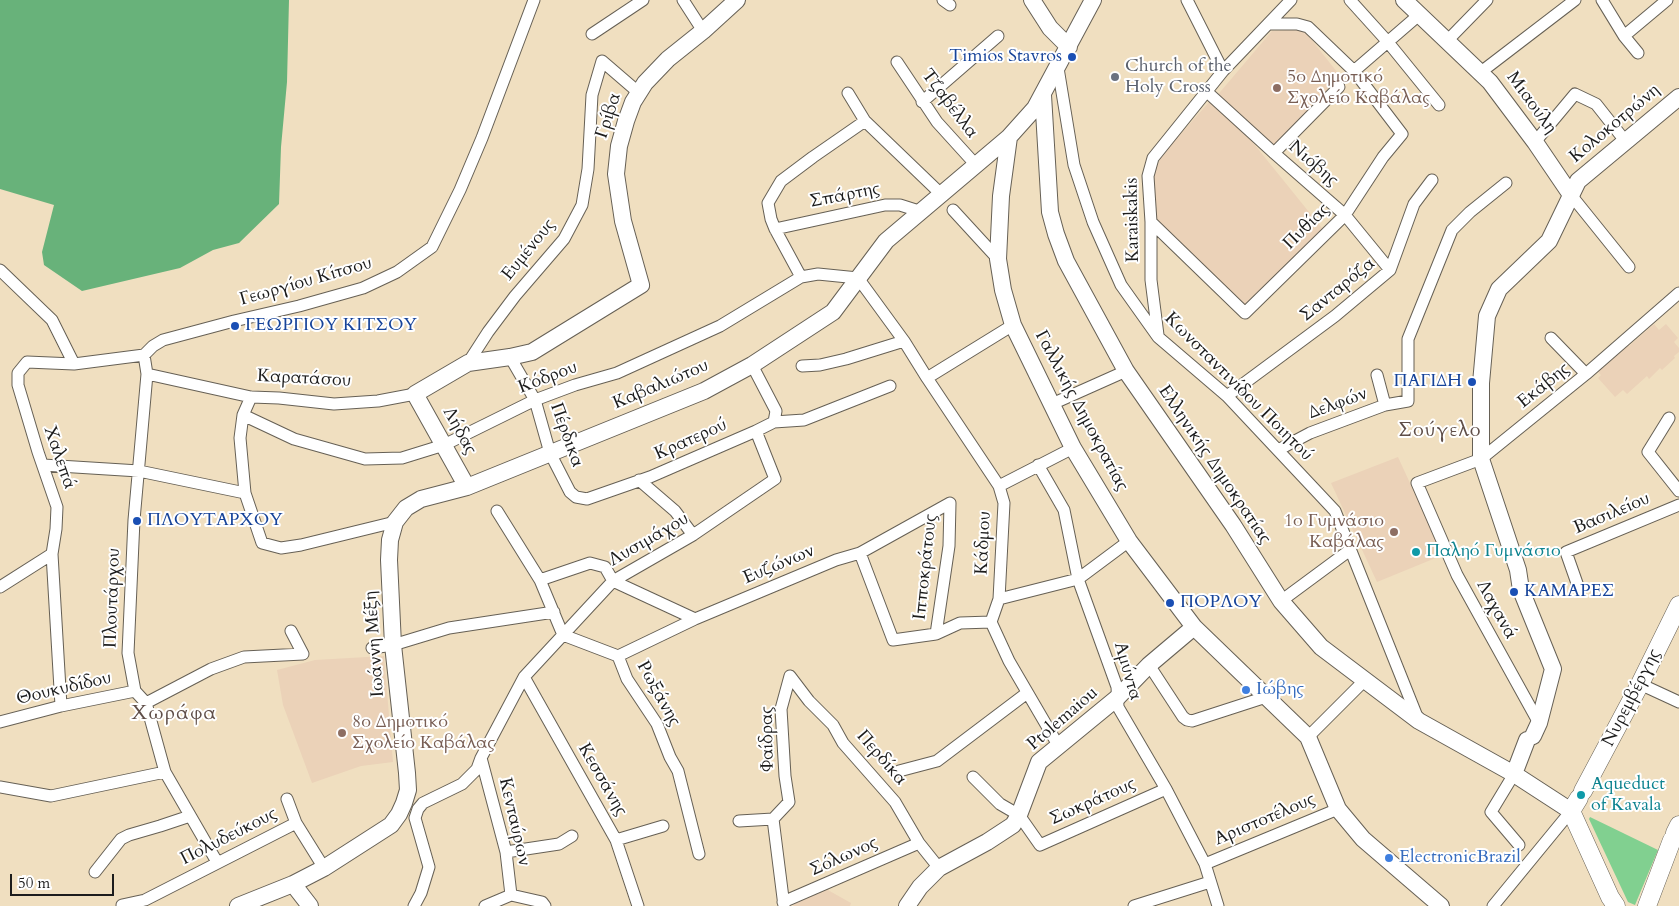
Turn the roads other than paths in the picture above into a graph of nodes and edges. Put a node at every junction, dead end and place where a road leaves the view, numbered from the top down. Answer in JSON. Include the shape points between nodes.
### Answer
{"nodes":[{"id":1,"x":534,"y":0,"type":"edge"},
{"id":2,"x":642,"y":0,"type":"edge"},
{"id":3,"x":683,"y":0,"type":"edge"},
{"id":4,"x":737,"y":0,"type":"edge"},
{"id":5,"x":1032,"y":0,"type":"edge"},
{"id":6,"x":1187,"y":0,"type":"edge"},
{"id":7,"x":1291,"y":0,"type":"edge"},
{"id":8,"x":1350,"y":0,"type":"edge"},
{"id":9,"x":1404,"y":0,"type":"edge"},
{"id":10,"x":1487,"y":0,"type":"edge"},
{"id":11,"x":1576,"y":0,"type":"edge"},
{"id":12,"x":1602,"y":0,"type":"edge"},
{"id":13,"x":1667,"y":0,"type":"edge"},
{"id":14,"x":1092,"y":1,"type":"edge"},
{"id":15,"x":1420,"y":14,"type":"junction"},
{"id":16,"x":1268,"y":24,"type":"junction"},
{"id":17,"x":704,"y":31,"type":"junction"},
{"id":18,"x":592,"y":34,"type":"dead end"},
{"id":19,"x":998,"y":36,"type":"dead end"},
{"id":20,"x":1624,"y":36,"type":"junction"},
{"id":21,"x":1387,"y":41,"type":"junction"},
{"id":22,"x":1447,"y":41,"type":"junction"},
{"id":23,"x":1068,"y":47,"type":"junction"},
{"id":24,"x":1638,"y":53,"type":"dead end"},
{"id":25,"x":897,"y":62,"type":"dead end"},
{"id":26,"x":1058,"y":68,"type":"junction"},
{"id":27,"x":1223,"y":71,"type":"junction"},
{"id":28,"x":1354,"y":71,"type":"junction"},
{"id":29,"x":1481,"y":72,"type":"junction"},
{"id":30,"x":1339,"y":87,"type":"dead end"},
{"id":31,"x":1206,"y":91,"type":"junction"},
{"id":32,"x":638,"y":92,"type":"junction"},
{"id":33,"x":848,"y":93,"type":"dead end"},
{"id":34,"x":1043,"y":94,"type":"junction"},
{"id":35,"x":1679,"y":97,"type":"edge"},
{"id":36,"x":922,"y":102,"type":"junction"},
{"id":37,"x":1439,"y":105,"type":"dead end"},
{"id":38,"x":865,"y":121,"type":"junction"},
{"id":39,"x":1009,"y":137,"type":"junction"},
{"id":40,"x":1535,"y":142,"type":"junction"},
{"id":41,"x":1626,"y":142,"type":"junction"},
{"id":42,"x":1274,"y":153,"type":"junction"},
{"id":43,"x":976,"y":165,"type":"junction"},
{"id":44,"x":1432,"y":180,"type":"dead end"},
{"id":45,"x":1506,"y":182,"type":"dead end"},
{"id":46,"x":942,"y":195,"type":"junction"},
{"id":47,"x":1571,"y":195,"type":"junction"},
{"id":48,"x":953,"y":210,"type":"dead end"},
{"id":49,"x":922,"y":212,"type":"junction"},
{"id":50,"x":1345,"y":215,"type":"junction"},
{"id":51,"x":1151,"y":222,"type":"junction"},
{"id":52,"x":775,"y":229,"type":"junction"},
{"id":53,"x":998,"y":259,"type":"junction"},
{"id":54,"x":1629,"y":268,"type":"dead end"},
{"id":55,"x":0,"y":270,"type":"edge"},
{"id":56,"x":1390,"y":270,"type":"junction"},
{"id":57,"x":802,"y":277,"type":"junction"},
{"id":58,"x":858,"y":278,"type":"junction"},
{"id":59,"x":641,"y":285,"type":"joint"},
{"id":60,"x":1679,"y":293,"type":"edge"},
{"id":61,"x":1013,"y":325,"type":"junction"},
{"id":62,"x":1158,"y":337,"type":"junction"},
{"id":63,"x":1551,"y":338,"type":"dead end"},
{"id":64,"x":904,"y":341,"type":"junction"},
{"id":65,"x":144,"y":355,"type":"junction"},
{"id":66,"x":510,"y":357,"type":"junction"},
{"id":67,"x":468,"y":362,"type":"junction"},
{"id":68,"x":74,"y":364,"type":"junction"},
{"id":69,"x":752,"y":365,"type":"junction"},
{"id":70,"x":802,"y":366,"type":"dead end"},
{"id":71,"x":1126,"y":371,"type":"junction"},
{"id":72,"x":147,"y":374,"type":"junction"},
{"id":73,"x":1586,"y":374,"type":"junction"},
{"id":74,"x":1377,"y":375,"type":"dead end"},
{"id":75,"x":926,"y":378,"type":"junction"},
{"id":76,"x":890,"y":386,"type":"dead end"},
{"id":77,"x":415,"y":394,"type":"junction"},
{"id":78,"x":1227,"y":396,"type":"junction"},
{"id":79,"x":251,"y":397,"type":"junction"},
{"id":80,"x":535,"y":400,"type":"junction"},
{"id":81,"x":1052,"y":404,"type":"junction"},
{"id":82,"x":1385,"y":405,"type":"junction"},
{"id":83,"x":243,"y":415,"type":"junction"},
{"id":84,"x":1669,"y":418,"type":"dead end"},
{"id":85,"x":774,"y":422,"type":"junction"},
{"id":86,"x":756,"y":431,"type":"junction"},
{"id":87,"x":444,"y":445,"type":"junction"},
{"id":88,"x":1073,"y":448,"type":"junction"},
{"id":89,"x":1278,"y":450,"type":"junction"},
{"id":90,"x":550,"y":453,"type":"junction"},
{"id":91,"x":1481,"y":460,"type":"junction"},
{"id":92,"x":43,"y":465,"type":"junction"},
{"id":93,"x":1038,"y":465,"type":"junction"},
{"id":94,"x":139,"y":471,"type":"junction"},
{"id":95,"x":639,"y":480,"type":"junction"},
{"id":96,"x":1416,"y":483,"type":"joint"},
{"id":97,"x":999,"y":486,"type":"junction"},
{"id":98,"x":467,"y":487,"type":"junction"},
{"id":99,"x":1679,"y":491,"type":"edge"},
{"id":100,"x":245,"y":493,"type":"junction"},
{"id":101,"x":576,"y":497,"type":"joint"},
{"id":102,"x":950,"y":503,"type":"joint"},
{"id":103,"x":1679,"y":504,"type":"edge"},
{"id":104,"x":497,"y":511,"type":"dead end"},
{"id":105,"x":395,"y":522,"type":"junction"},
{"id":106,"x":693,"y":535,"type":"junction"},
{"id":107,"x":1129,"y":541,"type":"junction"},
{"id":108,"x":1350,"y":550,"type":"junction"},
{"id":109,"x":860,"y":553,"type":"junction"},
{"id":110,"x":52,"y":554,"type":"junction"},
{"id":111,"x":1078,"y":579,"type":"junction"},
{"id":112,"x":540,"y":580,"type":"junction"},
{"id":113,"x":613,"y":581,"type":"junction"},
{"id":114,"x":0,"y":587,"type":"edge"},
{"id":115,"x":1579,"y":589,"type":"dead end"},
{"id":116,"x":999,"y":599,"type":"junction"},
{"id":117,"x":1281,"y":601,"type":"junction"},
{"id":118,"x":1679,"y":605,"type":"edge"},
{"id":119,"x":554,"y":612,"type":"junction"},
{"id":120,"x":695,"y":619,"type":"junction"},
{"id":121,"x":991,"y":622,"type":"junction"},
{"id":122,"x":1194,"y":627,"type":"junction"},
{"id":123,"x":292,"y":630,"type":"dead end"},
{"id":124,"x":936,"y":634,"type":"junction"},
{"id":125,"x":563,"y":635,"type":"junction"},
{"id":126,"x":393,"y":645,"type":"junction"},
{"id":127,"x":372,"y":648,"type":"dead end"},
{"id":128,"x":618,"y":656,"type":"junction"},
{"id":129,"x":1149,"y":665,"type":"junction"},
{"id":130,"x":790,"y":676,"type":"joint"},
{"id":131,"x":524,"y":677,"type":"junction"},
{"id":132,"x":1365,"y":680,"type":"junction"},
{"id":133,"x":1640,"y":684,"type":"junction"},
{"id":134,"x":135,"y":690,"type":"junction"},
{"id":135,"x":1026,"y":693,"type":"junction"},
{"id":136,"x":1266,"y":697,"type":"junction"},
{"id":137,"x":1117,"y":698,"type":"junction"},
{"id":138,"x":1679,"y":702,"type":"edge"},
{"id":139,"x":146,"y":703,"type":"junction"},
{"id":140,"x":61,"y":706,"type":"junction"},
{"id":141,"x":1419,"y":721,"type":"junction"},
{"id":142,"x":0,"y":722,"type":"edge"},
{"id":143,"x":1533,"y":733,"type":"junction"},
{"id":144,"x":1308,"y":737,"type":"junction"},
{"id":145,"x":1058,"y":745,"type":"junction"},
{"id":146,"x":481,"y":758,"type":"junction"},
{"id":147,"x":166,"y":772,"type":"junction"},
{"id":148,"x":899,"y":772,"type":"dead end"},
{"id":149,"x":1514,"y":774,"type":"junction"},
{"id":150,"x":973,"y":777,"type":"dead end"},
{"id":151,"x":0,"y":787,"type":"edge"},
{"id":152,"x":1166,"y":789,"type":"junction"},
{"id":153,"x":287,"y":799,"type":"dead end"},
{"id":154,"x":1578,"y":800,"type":"junction"},
{"id":155,"x":1338,"y":809,"type":"junction"},
{"id":156,"x":1019,"y":815,"type":"junction"},
{"id":157,"x":190,"y":816,"type":"junction"},
{"id":158,"x":773,"y":819,"type":"junction"},
{"id":159,"x":738,"y":821,"type":"dead end"},
{"id":160,"x":296,"y":823,"type":"junction"},
{"id":161,"x":663,"y":826,"type":"dead end"},
{"id":162,"x":1675,"y":833,"type":"edge"},
{"id":163,"x":572,"y":836,"type":"dead end"},
{"id":164,"x":616,"y":840,"type":"junction"},
{"id":165,"x":919,"y":843,"type":"junction"},
{"id":166,"x":1519,"y":845,"type":"dead end"},
{"id":167,"x":506,"y":852,"type":"junction"},
{"id":168,"x":699,"y":854,"type":"dead end"},
{"id":169,"x":217,"y":862,"type":"junction"},
{"id":170,"x":1205,"y":864,"type":"junction"},
{"id":171,"x":324,"y":868,"type":"junction"},
{"id":172,"x":939,"y":868,"type":"junction"},
{"id":173,"x":95,"y":872,"type":"dead end"},
{"id":174,"x":1210,"y":882,"type":"junction"},
{"id":175,"x":294,"y":884,"type":"junction"},
{"id":176,"x":511,"y":895,"type":"junction"},
{"id":177,"x":1612,"y":903,"type":"edge"},
{"id":178,"x":783,"y":904,"type":"edge"},
{"id":179,"x":1434,"y":904,"type":"edge"},
{"id":180,"x":122,"y":905,"type":"edge"},
{"id":181,"x":238,"y":906,"type":"edge"},
{"id":182,"x":310,"y":906,"type":"edge"},
{"id":183,"x":414,"y":906,"type":"edge"},
{"id":184,"x":485,"y":906,"type":"edge"},
{"id":185,"x":545,"y":906,"type":"edge"},
{"id":186,"x":638,"y":906,"type":"edge"},
{"id":187,"x":907,"y":906,"type":"edge"},
{"id":188,"x":1134,"y":906,"type":"edge"},
{"id":189,"x":1218,"y":906,"type":"edge"},
{"id":190,"x":1493,"y":906,"type":"edge"},
{"id":191,"x":1647,"y":906,"type":"edge"}],
"edges":[{"from":1,"to":65,"type":"street","name":"Γεωργίου Κίτσου","via":[[482,138],[432,247],[397,272],[363,288],[163,340]]},
{"from":2,"to":18,"type":"street"},
{"from":3,"to":17,"type":"street"},
{"from":4,"to":17,"type":"street","name":"Γρίβα"},
{"from":5,"to":23,"type":"street","via":[[1050,28]]},
{"from":6,"to":27,"type":"street"},
{"from":7,"to":16,"type":"street","name":"Karaiskakis"},
{"from":8,"to":21,"type":"street"},
{"from":9,"to":15,"type":"street","name":"Μιαούλη"},
{"from":10,"to":22,"type":"street"},
{"from":11,"to":29,"type":"street"},
{"from":12,"to":20,"type":"street"},
{"from":13,"to":20,"type":"street"},
{"from":14,"to":23,"type":"street"},
{"from":15,"to":21,"type":"street"},
{"from":15,"to":22,"type":"street","name":"Μιαούλη"},
{"from":16,"to":27,"type":"street","name":"Karaiskakis"},
{"from":16,"to":28,"type":"street","via":[[1308,27]]},
{"from":17,"to":32,"type":"street","name":"Γρίβα","via":[[668,60]]},
{"from":19,"to":36,"type":"street"},
{"from":20,"to":24,"type":"street"},
{"from":21,"to":28,"type":"street"},
{"from":21,"to":37,"type":"street"},
{"from":22,"to":29,"type":"street","name":"Μιαούλη"},
{"from":23,"to":26,"type":"street"},
{"from":25,"to":36,"type":"street","name":"Τζαβέλλα"},
{"from":26,"to":34,"type":"street"},
{"from":26,"to":62,"type":"street","name":"Κωνσταντινίδου Ποιητού","via":[[1074,165],[1093,222],[1121,285]]},
{"from":27,"to":31,"type":"street","name":"Karaiskakis"},
{"from":28,"to":50,"type":"street","name":"Πυθίας","via":[[1402,134]]},
{"from":29,"to":40,"type":"street","name":"Μιαούλη"},
{"from":30,"to":42,"type":"street"},
{"from":31,"to":42,"type":"street","name":"Νιόβης"},
{"from":31,"to":51,"type":"street","name":"Karaiskakis","via":[[1153,158],[1148,176]]},
{"from":32,"to":59,"type":"street","name":"Γρίβα","via":[[619,146],[616,174],[623,220]]},
{"from":32,"to":67,"type":"street","name":"Ευμένους","via":[[602,61],[592,95],[588,169],[582,205],[564,239],[515,296]]},
{"from":33,"to":38,"type":"street"},
{"from":34,"to":39,"type":"street","via":[[1029,116]]},
{"from":34,"to":71,"type":"street","name":"Ελληνικής Δημοκρατίας","via":[[1050,212],[1056,234],[1066,262]]},
{"from":35,"to":41,"type":"street","name":"Κολοκοτρώνη"},
{"from":36,"to":43,"type":"street","name":"Τζαβέλλα"},
{"from":38,"to":46,"type":"street"},
{"from":38,"to":52,"type":"street","via":[[781,181],[768,204]]},
{"from":39,"to":43,"type":"street","name":"Καβαλιώτου"},
{"from":39,"to":53,"type":"street","name":"Γαλλικής Δημοκρατίας"},
{"from":40,"to":41,"type":"street","via":[[1575,94],[1596,104]]},
{"from":40,"to":47,"type":"street","name":"Μιαούλη"},
{"from":41,"to":47,"type":"street","name":"Κολοκοτρώνη","via":[[1578,181]]},
{"from":42,"to":50,"type":"street","name":"Νιόβης"},
{"from":43,"to":46,"type":"street","name":"Καβαλιώτου"},
{"from":44,"to":56,"type":"street","name":"Σανταρόζα","via":[[1414,204]]},
{"from":45,"to":82,"type":"street","name":"Δελφών","via":[[1452,230],[1408,339],[1408,400]]},
{"from":46,"to":49,"type":"street","name":"Καβαλιώτου"},
{"from":47,"to":54,"type":"street","name":"Μιαούλη"},
{"from":47,"to":91,"type":"street","name":"Κολοκοτρώνη","via":[[1549,241],[1499,289],[1487,316],[1481,383]]},
{"from":48,"to":53,"type":"street"},
{"from":49,"to":52,"type":"street","name":"Σπάρτης","via":[[900,205],[885,205]]},
{"from":49,"to":58,"type":"street","name":"Καβαλιώτου","via":[[886,241]]},
{"from":50,"to":51,"type":"street","name":"Πυθίας","via":[[1245,313]]},
{"from":50,"to":56,"type":"street","name":"Νιόβης"},
{"from":51,"to":62,"type":"street","name":"Karaiskakis","via":[[1151,280]]},
{"from":52,"to":57,"type":"street"},
{"from":53,"to":61,"type":"street","name":"Γαλλικής Δημοκρατίας"},
{"from":55,"to":68,"type":"street","via":[[52,320]]},
{"from":56,"to":78,"type":"street","name":"Σανταρόζα","via":[[1335,316]]},
{"from":57,"to":58,"type":"street","name":"Κόδρου","via":[[818,274]]},
{"from":57,"to":80,"type":"street","name":"Κόδρου","via":[[712,330],[617,373]]},
{"from":58,"to":64,"type":"street","name":"Κάδμου"},
{"from":58,"to":69,"type":"street","name":"Καβαλιώτου","via":[[833,312]]},
{"from":59,"to":66,"type":"street","name":"Καρατάσου","via":[[532,352]]},
{"from":60,"to":73,"type":"street","name":"Εκάβης"},
{"from":61,"to":75,"type":"street"},
{"from":61,"to":81,"type":"street","name":"Γαλλικής Δημοκρατίας"},
{"from":62,"to":78,"type":"street","name":"Κωνσταντινίδου Ποιητού"},
{"from":63,"to":73,"type":"street"},
{"from":64,"to":70,"type":"street","via":[[846,359]]},
{"from":64,"to":75,"type":"street","name":"Κάδμου"},
{"from":65,"to":68,"type":"street"},
{"from":65,"to":72,"type":"street","name":"Πλουτάρχου"},
{"from":66,"to":67,"type":"street","name":"Καρατάσου"},
{"from":66,"to":80,"type":"street","name":"Πέρδικα"},
{"from":67,"to":77,"type":"street","name":"Καρατάσου"},
{"from":68,"to":92,"type":"street","name":"Χαλεπά","via":[[27,362],[18,373],[18,385]]},
{"from":69,"to":85,"type":"street","via":[[776,410]]},
{"from":69,"to":90,"type":"street","name":"Καβαλιώτου","via":[[704,391]]},
{"from":71,"to":81,"type":"street"},
{"from":71,"to":117,"type":"street","name":"Ελληνικής Δημοκρατίας"},
{"from":72,"to":79,"type":"street","name":"Καρατάσου"},
{"from":72,"to":94,"type":"street","name":"Πλουτάρχου"},
{"from":73,"to":91,"type":"street","name":"Εκάβης"},
{"from":74,"to":82,"type":"street","name":"Δελφών"},
{"from":75,"to":97,"type":"street","name":"Κάδμου"},
{"from":76,"to":85,"type":"street","via":[[804,420]]},
{"from":77,"to":79,"type":"street","name":"Καρατάσου","via":[[334,404]]},
{"from":77,"to":87,"type":"street","name":"Λήδας"},
{"from":78,"to":89,"type":"street","name":"Κωνσταντινίδου Ποιητού"},
{"from":79,"to":83,"type":"street"},
{"from":80,"to":87,"type":"street","name":"Κόδρου"},
{"from":80,"to":90,"type":"street","name":"Πέρδικα"},
{"from":81,"to":88,"type":"street","name":"Γαλλικής Δημοκρατίας"},
{"from":82,"to":89,"type":"street","name":"Δελφών","via":[[1310,433]]},
{"from":83,"to":87,"type":"street","name":"Κόδρου","via":[[294,439],[365,459],[402,458]]},
{"from":83,"to":100,"type":"street","via":[[240,438]]},
{"from":84,"to":99,"type":"street","via":[[1648,452]]},
{"from":85,"to":86,"type":"street"},
{"from":86,"to":95,"type":"street","name":"Κρατερού"},
{"from":86,"to":106,"type":"street","name":"Λυσιμάχου","via":[[775,479]]},
{"from":87,"to":98,"type":"street","name":"Λήδας"},
{"from":88,"to":93,"type":"street"},
{"from":88,"to":107,"type":"street","name":"Γαλλικής Δημοκρατίας"},
{"from":89,"to":108,"type":"street","name":"Κωνσταντινίδου Ποιητού","via":[[1335,511]]},
{"from":90,"to":98,"type":"street","name":"Καβαλιώτου"},
{"from":90,"to":101,"type":"street","name":"Πέρδικα","via":[[570,492]]},
{"from":91,"to":96,"type":"street","name":"Εκάβης"},
{"from":91,"to":143,"type":"street","name":"Κολοκοτρώνη","via":[[1522,590],[1553,669]]},
{"from":92,"to":94,"type":"street"},
{"from":92,"to":110,"type":"street","name":"Χαλεπά","via":[[58,507]]},
{"from":93,"to":97,"type":"street"},
{"from":93,"to":111,"type":"street","name":"Αμύντα","via":[[1064,510]]},
{"from":94,"to":100,"type":"street"},
{"from":94,"to":134,"type":"street","name":"Πλουτάρχου","via":[[128,653]]},
{"from":95,"to":101,"type":"street","name":"Κρατερού","via":[[587,499]]},
{"from":95,"to":106,"type":"street","name":"Κρατερού","via":[[675,511]]},
{"from":96,"to":143,"type":"street","name":"Λαχανά","via":[[1456,575]]},
{"from":97,"to":116,"type":"street","name":"Κάδμου","via":[[1004,503]]},
{"from":98,"to":105,"type":"street","name":"Καβαλιώτου","via":[[421,499],[406,508]]},
{"from":100,"to":105,"type":"street","via":[[262,543],[281,548]]},
{"from":102,"to":109,"type":"street","name":"Ευζώνων"},
{"from":102,"to":124,"type":"street","name":"Ιπποκράτους","via":[[949,546]]},
{"from":103,"to":115,"type":"street","name":"Βασιλείου","via":[[1566,552]]},
{"from":104,"to":112,"type":"street"},
{"from":105,"to":126,"type":"street","name":"Ιωάννη Μέξη","via":[[389,560]]},
{"from":106,"to":113,"type":"street","name":"Λυσιμάχου"},
{"from":107,"to":111,"type":"street"},
{"from":107,"to":122,"type":"street","name":"Γαλλικής Δημοκρατίας"},
{"from":108,"to":117,"type":"street"},
{"from":108,"to":141,"type":"street","name":"Κωνσταντινίδου Ποιητού"},
{"from":109,"to":120,"type":"street","name":"Ευζώνων"},
{"from":109,"to":124,"type":"street","via":[[893,640]]},
{"from":110,"to":114,"type":"street"},
{"from":110,"to":140,"type":"street","name":"Χαλεπά"},
{"from":111,"to":116,"type":"street"},
{"from":111,"to":137,"type":"street","name":"Αμύντα","via":[[1117,687]]},
{"from":112,"to":113,"type":"street","via":[[590,562],[605,567]]},
{"from":112,"to":119,"type":"street"},
{"from":113,"to":120,"type":"street"},
{"from":113,"to":125,"type":"street","name":"Λυσιμάχου"},
{"from":116,"to":121,"type":"street","name":"Κάδμου"},
{"from":117,"to":132,"type":"street","name":"Ελληνικής Δημοκρατίας","via":[[1321,647]]},
{"from":118,"to":133,"type":"main road","name":"Νυρεμβέργης"},
{"from":119,"to":125,"type":"street"},
{"from":119,"to":126,"type":"street","via":[[449,628]]},
{"from":120,"to":128,"type":"street","name":"Ευζώνων"},
{"from":121,"to":124,"type":"street","via":[[960,624]]},
{"from":121,"to":135,"type":"street"},
{"from":122,"to":129,"type":"street","name":"Ptolemaiou"},
{"from":122,"to":136,"type":"street","name":"Γαλλικής Δημοκρατίας"},
{"from":123,"to":139,"type":"street","via":[[303,654],[244,657],[211,669]]},
{"from":125,"to":128,"type":"street","name":"Ρωξάνης"},
{"from":125,"to":131,"type":"street","name":"Λυσιμάχου"},
{"from":126,"to":127,"type":"street"},
{"from":126,"to":171,"type":"street","name":"Ιωάννη Μέξη","via":[[407,773],[408,790],[404,803],[392,825]]},
{"from":128,"to":168,"type":"street","name":"Ρωξάνης","via":[[627,679],[657,724],[678,771]]},
{"from":129,"to":136,"type":"street","via":[[1187,720]]},
{"from":129,"to":137,"type":"street","name":"Ptolemaiou"},
{"from":130,"to":158,"type":"street","name":"Φαίδρας","via":[[781,709],[789,802]]},
{"from":130,"to":165,"type":"street","name":"Περδίκα","via":[[895,802]]},
{"from":131,"to":146,"type":"street","name":"Λυσιμάχου"},
{"from":131,"to":164,"type":"street","name":"Κεσσάνης"},
{"from":132,"to":141,"type":"street","name":"Ελληνικής Δημοκρατίας"},
{"from":132,"to":144,"type":"street"},
{"from":133,"to":138,"type":"street"},
{"from":133,"to":154,"type":"main road","name":"Νυρεμβέργης"},
{"from":134,"to":139,"type":"street","name":"Πλουτάρχου"},
{"from":134,"to":140,"type":"street","name":"Θουκυδίδου"},
{"from":135,"to":145,"type":"street"},
{"from":135,"to":148,"type":"street","via":[[937,761]]},
{"from":136,"to":144,"type":"street","name":"Γαλλικής Δημοκρατίας"},
{"from":137,"to":145,"type":"street","name":"Ptolemaiou"},
{"from":137,"to":152,"type":"street","name":"Αμύντα","via":[[1118,708]]},
{"from":139,"to":147,"type":"street","name":"Πλουτάρχου"},
{"from":140,"to":142,"type":"street","name":"Θουκυδίδου"},
{"from":141,"to":149,"type":"street","name":"Ελληνικής Δημοκρατίας"},
{"from":143,"to":149,"type":"street","name":"Κολοκοτρώνη"},
{"from":144,"to":155,"type":"street","name":"Γαλλικής Δημοκρατίας"},
{"from":145,"to":156,"type":"street","name":"Ptolemaiou","via":[[1039,762]]},
{"from":146,"to":167,"type":"street","name":"Κενταύρων"},
{"from":146,"to":183,"type":"street","name":"Λυσιμάχου","via":[[477,769],[462,784],[423,803],[418,809],[415,818],[429,867]]},
{"from":147,"to":151,"type":"street","via":[[51,796]]},
{"from":147,"to":157,"type":"street","name":"Πλουτάρχου"},
{"from":149,"to":154,"type":"street","name":"Ελληνικής Δημοκρατίας"},
{"from":149,"to":166,"type":"street","via":[[1491,812]]},
{"from":150,"to":156,"type":"street","name":"Σωκράτους","via":[[1000,804]]},
{"from":152,"to":156,"type":"street","name":"Σωκράτους","via":[[1040,845]]},
{"from":152,"to":170,"type":"street","name":"Αμύντα"},
{"from":153,"to":160,"type":"street"},
{"from":154,"to":177,"type":"main road"},
{"from":154,"to":190,"type":"street","name":"Νυρεμβέργης"},
{"from":155,"to":170,"type":"street","name":"Αριστοτέλους"},
{"from":155,"to":179,"type":"street","name":"Γαλλικής Δημοκρατίας","via":[[1363,839]]},
{"from":156,"to":172,"type":"street","name":"Ptolemaiou","via":[[1012,825],[987,842]]},
{"from":157,"to":169,"type":"street","name":"Πλουτάρχου"},
{"from":157,"to":173,"type":"street","via":[[121,839]]},
{"from":158,"to":159,"type":"street"},
{"from":158,"to":178,"type":"street"},
{"from":160,"to":169,"type":"street","name":"Πολυδεύκους"},
{"from":160,"to":171,"type":"street"},
{"from":161,"to":164,"type":"street"},
{"from":162,"to":191,"type":"main road"},
{"from":163,"to":167,"type":"street","via":[[559,844]]},
{"from":164,"to":186,"type":"street","name":"Κεσσάνης"},
{"from":165,"to":172,"type":"street","name":"Περδίκα"},
{"from":165,"to":178,"type":"street","name":"Σόλωνος"},
{"from":167,"to":176,"type":"street","name":"Κενταύρων"},
{"from":169,"to":180,"type":"street","name":"Πολυδεύκους","via":[[145,900]]},
{"from":170,"to":174,"type":"street","name":"Αμύντα"},
{"from":171,"to":175,"type":"street","name":"Ιωάννη Μέξη"},
{"from":172,"to":187,"type":"street","name":"Ptolemaiou"},
{"from":174,"to":188,"type":"street"},
{"from":174,"to":189,"type":"street","name":"Αμύντα"},
{"from":175,"to":181,"type":"street","name":"Ιωάννη Μέξη"},
{"from":175,"to":182,"type":"street"},
{"from":176,"to":184,"type":"street"},
{"from":176,"to":185,"type":"street","via":[[542,902]]}]}
